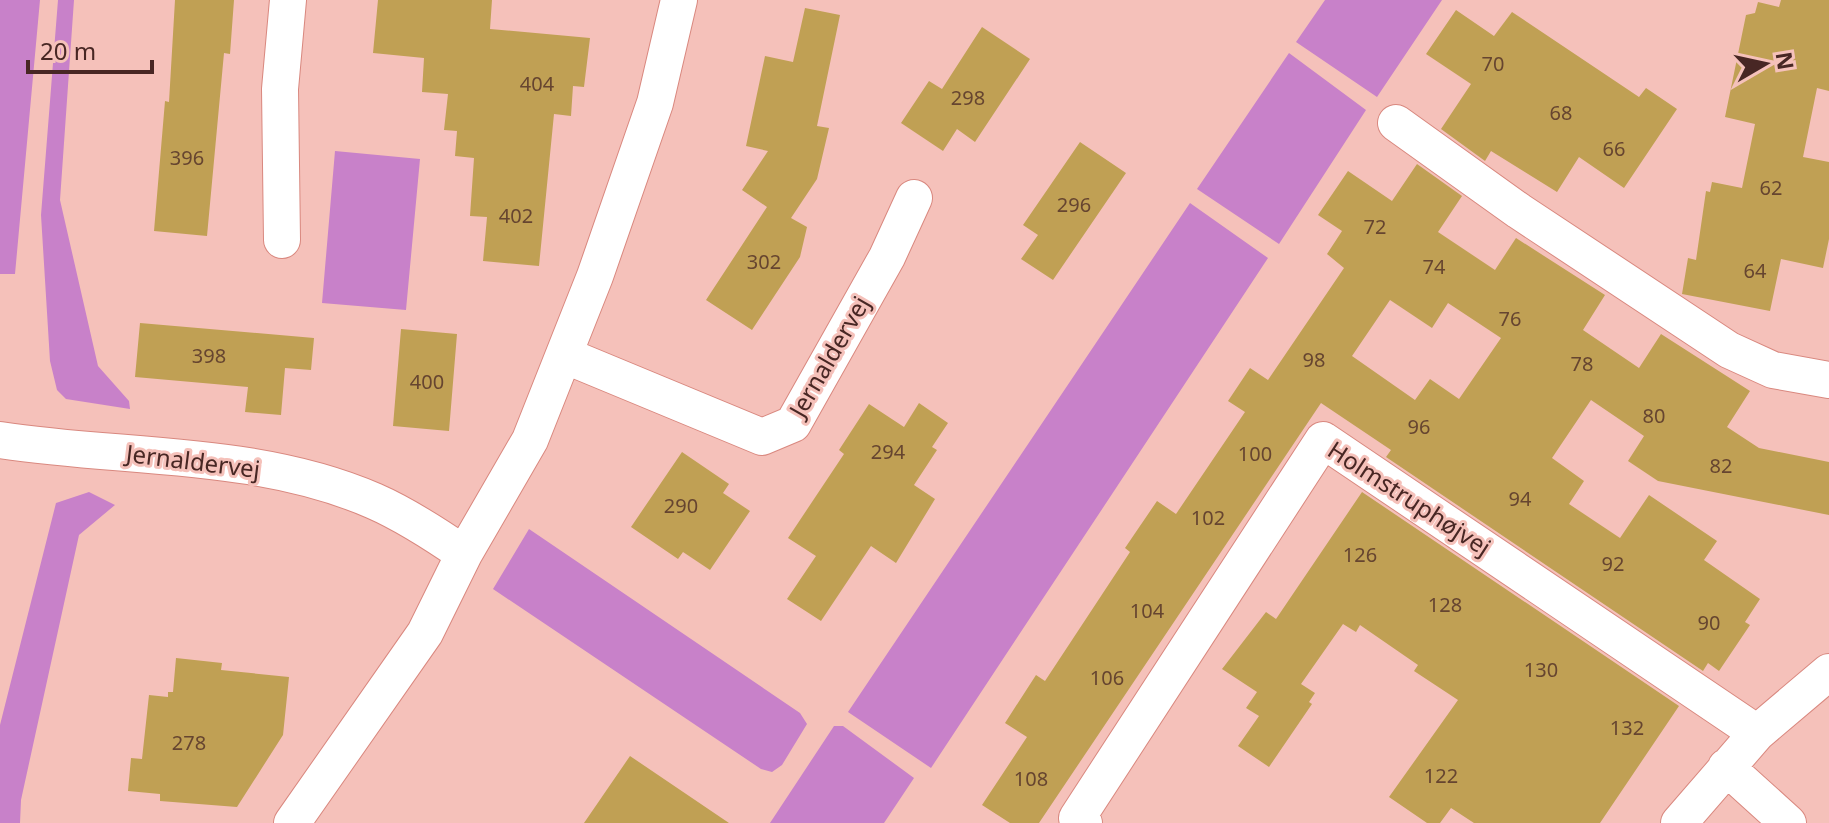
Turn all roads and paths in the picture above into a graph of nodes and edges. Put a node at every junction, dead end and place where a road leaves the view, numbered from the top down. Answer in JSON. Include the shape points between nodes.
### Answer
{"nodes":[{"id":1,"x":288,"y":0,"type":"edge"},
{"id":2,"x":679,"y":0,"type":"edge"},
{"id":3,"x":1396,"y":123,"type":"dead end"},
{"id":4,"x":914,"y":198,"type":"dead end"},
{"id":5,"x":282,"y":240,"type":"dead end"},
{"id":6,"x":564,"y":355,"type":"junction"},
{"id":7,"x":1829,"y":380,"type":"edge"},
{"id":8,"x":0,"y":440,"type":"edge"},
{"id":9,"x":464,"y":554,"type":"junction"},
{"id":10,"x":1829,"y":672,"type":"edge"},
{"id":11,"x":1757,"y":733,"type":"junction"},
{"id":12,"x":1726,"y":767,"type":"junction"},
{"id":13,"x":292,"y":823,"type":"edge"},
{"id":14,"x":1084,"y":823,"type":"edge"},
{"id":15,"x":1679,"y":823,"type":"edge"},
{"id":16,"x":1788,"y":823,"type":"edge"}],
"edges":[{"from":1,"to":5,"type":"street","via":[[280,89]]},
{"from":2,"to":6,"type":"street","via":[[655,103]]},
{"from":3,"to":7,"type":"street","via":[[1729,350],[1773,370]]},
{"from":4,"to":6,"type":"street","name":"Jernaldervej","via":[[887,257],[793,424],[762,437]]},
{"from":6,"to":9,"type":"street","via":[[530,440]]},
{"from":8,"to":9,"type":"street","name":"Jernaldervej","via":[[247,467],[318,482],[373,500]]},
{"from":9,"to":13,"type":"street","via":[[425,633]]},
{"from":10,"to":11,"type":"street"},
{"from":11,"to":12,"type":"street"},
{"from":11,"to":14,"type":"street","name":"Holmstruphøjvej","via":[[1323,440],[1077,818]]},
{"from":12,"to":15,"type":"street"},
{"from":12,"to":16,"type":"street"}]}
